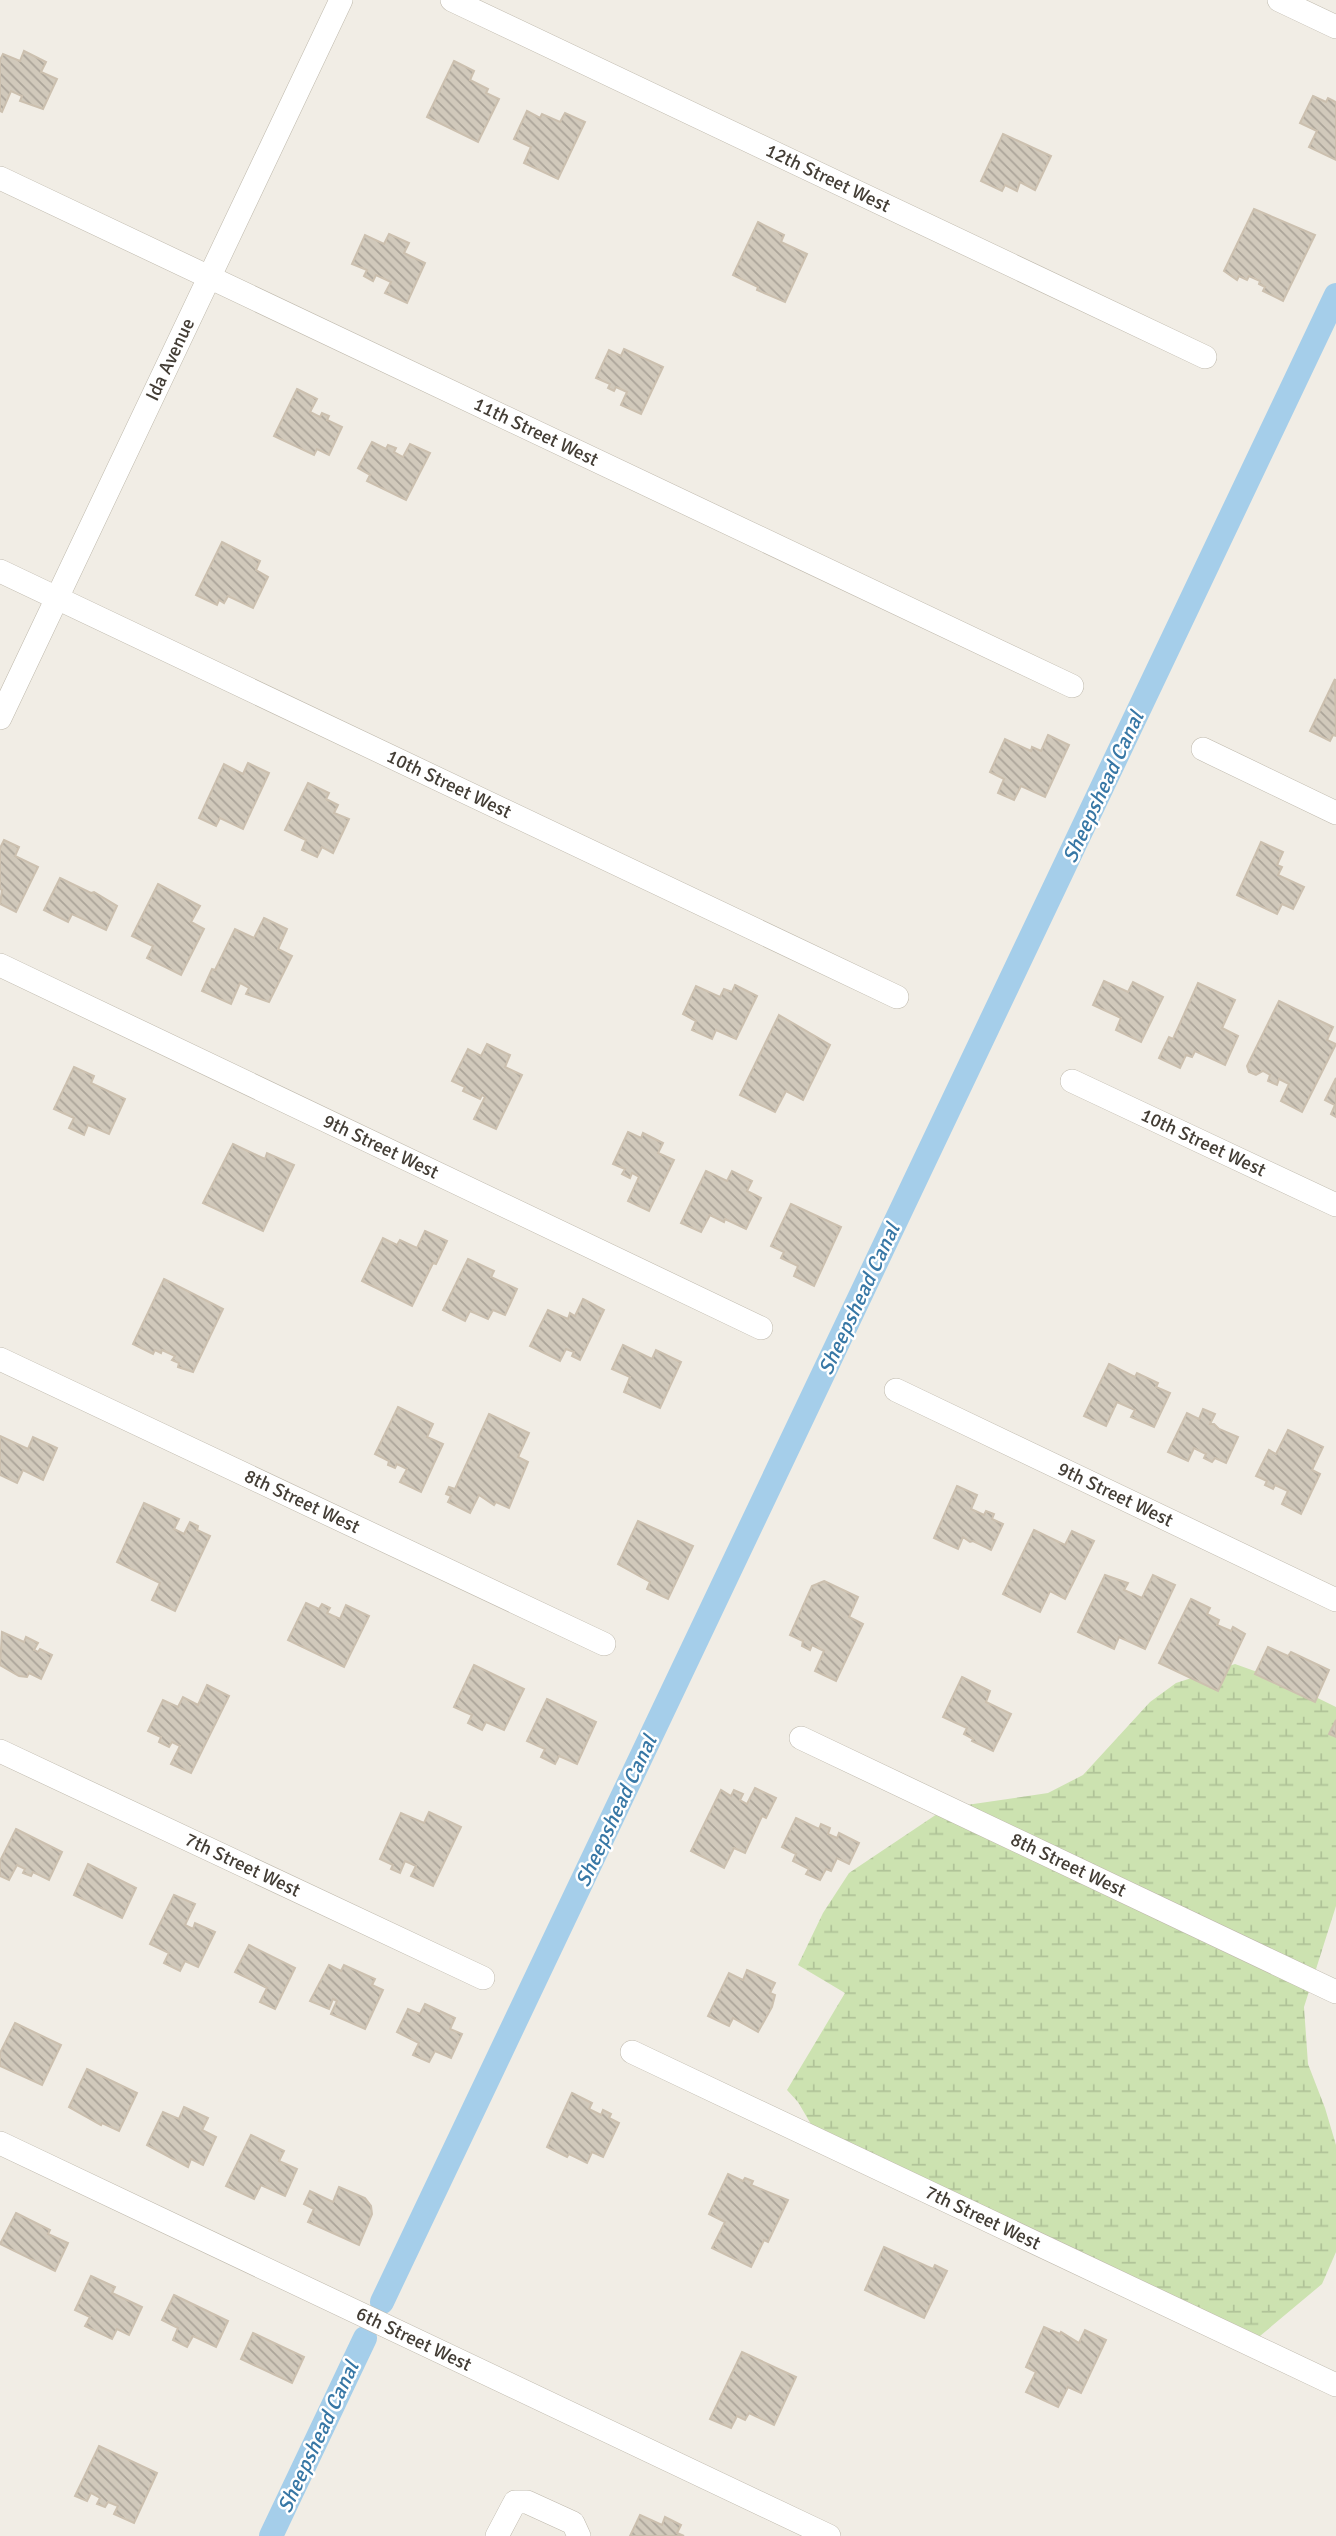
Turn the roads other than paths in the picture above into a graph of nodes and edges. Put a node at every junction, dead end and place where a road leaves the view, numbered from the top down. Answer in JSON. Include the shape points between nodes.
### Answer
{"nodes":[{"id":1,"x":341,"y":0,"type":"edge"},
{"id":2,"x":452,"y":0,"type":"edge"},
{"id":3,"x":1279,"y":0,"type":"edge"},
{"id":4,"x":1336,"y":27,"type":"edge"},
{"id":5,"x":0,"y":178,"type":"edge"},
{"id":6,"x":209,"y":278,"type":"junction"},
{"id":7,"x":1205,"y":357,"type":"dead end"},
{"id":8,"x":0,"y":572,"type":"edge"},
{"id":9,"x":58,"y":599,"type":"junction"},
{"id":10,"x":1072,"y":686,"type":"dead end"},
{"id":11,"x":0,"y":718,"type":"edge"},
{"id":12,"x":1203,"y":749,"type":"dead end"},
{"id":13,"x":1336,"y":813,"type":"edge"},
{"id":14,"x":0,"y":965,"type":"edge"},
{"id":15,"x":897,"y":997,"type":"dead end"},
{"id":16,"x":1072,"y":1081,"type":"dead end"},
{"id":17,"x":1336,"y":1205,"type":"edge"},
{"id":18,"x":761,"y":1328,"type":"dead end"},
{"id":19,"x":0,"y":1359,"type":"edge"},
{"id":20,"x":896,"y":1390,"type":"dead end"},
{"id":21,"x":1336,"y":1600,"type":"edge"},
{"id":22,"x":604,"y":1644,"type":"dead end"},
{"id":23,"x":801,"y":1738,"type":"dead end"},
{"id":24,"x":0,"y":1751,"type":"edge"},
{"id":25,"x":483,"y":1978,"type":"dead end"},
{"id":26,"x":1336,"y":1992,"type":"edge"},
{"id":27,"x":632,"y":2052,"type":"dead end"},
{"id":28,"x":0,"y":2143,"type":"edge"},
{"id":29,"x":1336,"y":2385,"type":"edge"},
{"id":30,"x":497,"y":2536,"type":"edge"},
{"id":31,"x":579,"y":2536,"type":"edge"},
{"id":32,"x":829,"y":2536,"type":"edge"}],
"edges":[{"from":1,"to":6,"type":"street","name":"Ida Avenue"},
{"from":2,"to":7,"type":"street","name":"12th Street West"},
{"from":3,"to":4,"type":"street"},
{"from":5,"to":6,"type":"street","name":"11th Street West"},
{"from":6,"to":9,"type":"street","name":"Ida Avenue"},
{"from":6,"to":10,"type":"street","name":"11th Street West"},
{"from":8,"to":9,"type":"street","name":"10th Street West"},
{"from":9,"to":11,"type":"street","name":"Ida Avenue"},
{"from":9,"to":15,"type":"street","name":"10th Street West"},
{"from":12,"to":13,"type":"street"},
{"from":14,"to":18,"type":"street","name":"9th Street West"},
{"from":16,"to":17,"type":"street","name":"10th Street West"},
{"from":19,"to":22,"type":"street","name":"8th Street West"},
{"from":20,"to":21,"type":"street","name":"9th Street West"},
{"from":23,"to":26,"type":"street","name":"8th Street West"},
{"from":24,"to":25,"type":"street","name":"7th Street West"},
{"from":27,"to":29,"type":"street","name":"7th Street West"},
{"from":28,"to":32,"type":"street","name":"6th Street West"},
{"from":30,"to":31,"type":"street","via":[[514,2502],[527,2502],[573,2523]]}]}
